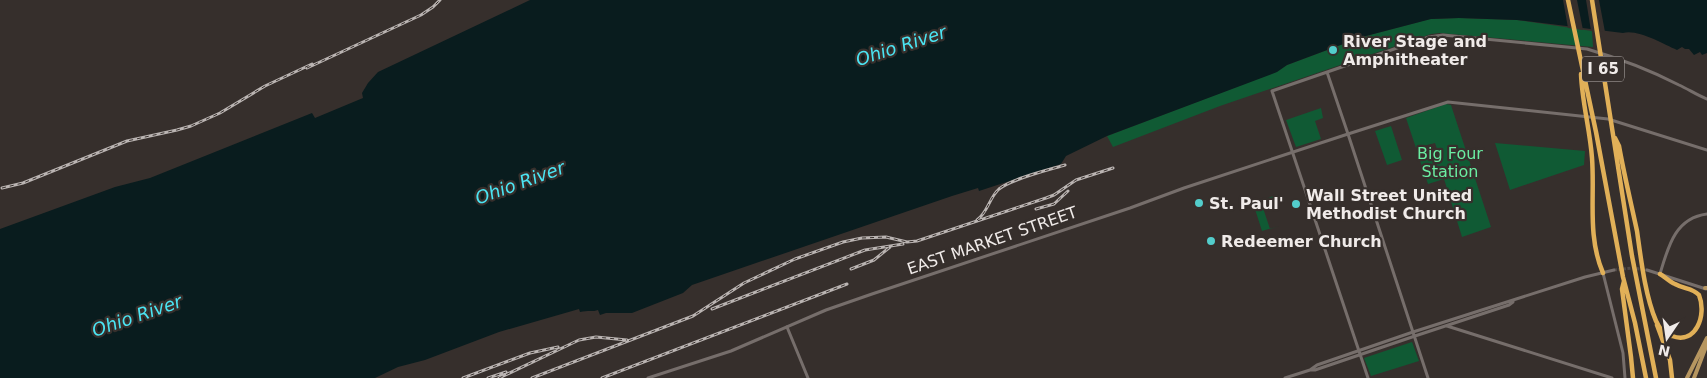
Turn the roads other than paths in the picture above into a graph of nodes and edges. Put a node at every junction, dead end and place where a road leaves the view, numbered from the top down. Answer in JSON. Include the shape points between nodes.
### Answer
{"nodes":[{"id":1,"x":1568,"y":0,"type":"edge"},
{"id":2,"x":1592,"y":2,"type":"edge"},
{"id":3,"x":1580,"y":60,"type":"junction"},
{"id":4,"x":1327,"y":72,"type":"junction"},
{"id":5,"x":1707,"y":99,"type":"edge"},
{"id":6,"x":1348,"y":134,"type":"junction"},
{"id":7,"x":1613,"y":135,"type":"junction"},
{"id":8,"x":1707,"y":150,"type":"edge"},
{"id":9,"x":1293,"y":152,"type":"junction"},
{"id":10,"x":1707,"y":214,"type":"edge"},
{"id":11,"x":1614,"y":270,"type":"tunnel mouth"},
{"id":12,"x":1647,"y":270,"type":"tunnel mouth"},
{"id":13,"x":1603,"y":273,"type":"junction"},
{"id":14,"x":1660,"y":274,"type":"junction"},
{"id":15,"x":1624,"y":278,"type":"junction"},
{"id":16,"x":1706,"y":288,"type":"edge"},
{"id":17,"x":1513,"y":301,"type":"junction"},
{"id":18,"x":1653,"y":311,"type":"junction"},
{"id":19,"x":1447,"y":326,"type":"junction"},
{"id":20,"x":787,"y":327,"type":"junction"},
{"id":21,"x":1414,"y":334,"type":"junction"},
{"id":22,"x":1707,"y":338,"type":"edge"},
{"id":23,"x":1707,"y":344,"type":"edge"},
{"id":24,"x":1359,"y":353,"type":"junction"},
{"id":25,"x":1633,"y":375,"type":"edge"},
{"id":26,"x":648,"y":378,"type":"edge"},
{"id":27,"x":808,"y":378,"type":"edge"},
{"id":28,"x":1285,"y":378,"type":"edge"},
{"id":29,"x":1368,"y":378,"type":"edge"},
{"id":30,"x":1428,"y":378,"type":"edge"},
{"id":31,"x":1612,"y":378,"type":"edge"},
{"id":32,"x":1625,"y":378,"type":"edge"},
{"id":33,"x":1646,"y":378,"type":"edge"},
{"id":34,"x":1656,"y":378,"type":"edge"},
{"id":35,"x":1672,"y":378,"type":"edge"},
{"id":36,"x":1687,"y":378,"type":"edge"},
{"id":37,"x":1694,"y":378,"type":"edge"}],
"edges":[{"from":1,"to":3,"type":"highway","number":"I 65"},
{"from":2,"to":7,"type":"highway","number":"I 65"},
{"from":3,"to":13,"type":"highway","via":[[1592,159],[1594,239]]},
{"from":3,"to":15,"type":"highway","number":"I 65"},
{"from":4,"to":5,"type":"street","via":[[1443,35],[1587,49],[1638,67]]},
{"from":4,"to":6,"type":"street"},
{"from":4,"to":9,"type":"street","via":[[1272,91]]},
{"from":6,"to":8,"type":"street","name":"EAST MARKET STREET","via":[[1448,102],[1608,119]]},
{"from":6,"to":9,"type":"street","name":"EAST MARKET STREET"},
{"from":6,"to":21,"type":"street"},
{"from":7,"to":18,"type":"highway","via":[[1619,146]]},
{"from":7,"to":34,"type":"highway","number":"I 65","via":[[1636,280]]},
{"from":9,"to":20,"type":"street","name":"EAST MARKET STREET","via":[[872,294]]},
{"from":9,"to":24,"type":"street"},
{"from":10,"to":14,"type":"street","via":[[1690,219],[1676,231]]},
{"from":11,"to":13,"type":"street"},
{"from":12,"to":14,"type":"street"},
{"from":13,"to":17,"type":"street"},
{"from":13,"to":32,"type":"street","via":[[1623,353]]},
{"from":14,"to":16,"type":"street"},
{"from":14,"to":18,"type":"highway","via":[[1699,295],[1706,317],[1698,332],[1678,338],[1662,330]]},
{"from":15,"to":25,"type":"highway","via":[[1622,289]]},
{"from":15,"to":33,"type":"highway","number":"I 65"},
{"from":17,"to":19,"type":"street"},
{"from":17,"to":21,"type":"street"},
{"from":18,"to":35,"type":"highway","via":[[1670,360]]},
{"from":19,"to":21,"type":"street"},
{"from":19,"to":31,"type":"street"},
{"from":20,"to":26,"type":"street","name":"EAST MARKET STREET","via":[[731,351]]},
{"from":20,"to":27,"type":"street"},
{"from":21,"to":24,"type":"street"},
{"from":21,"to":30,"type":"street"},
{"from":22,"to":36,"type":"main road"},
{"from":23,"to":37,"type":"main road"},
{"from":24,"to":28,"type":"street"},
{"from":24,"to":29,"type":"street"}]}
